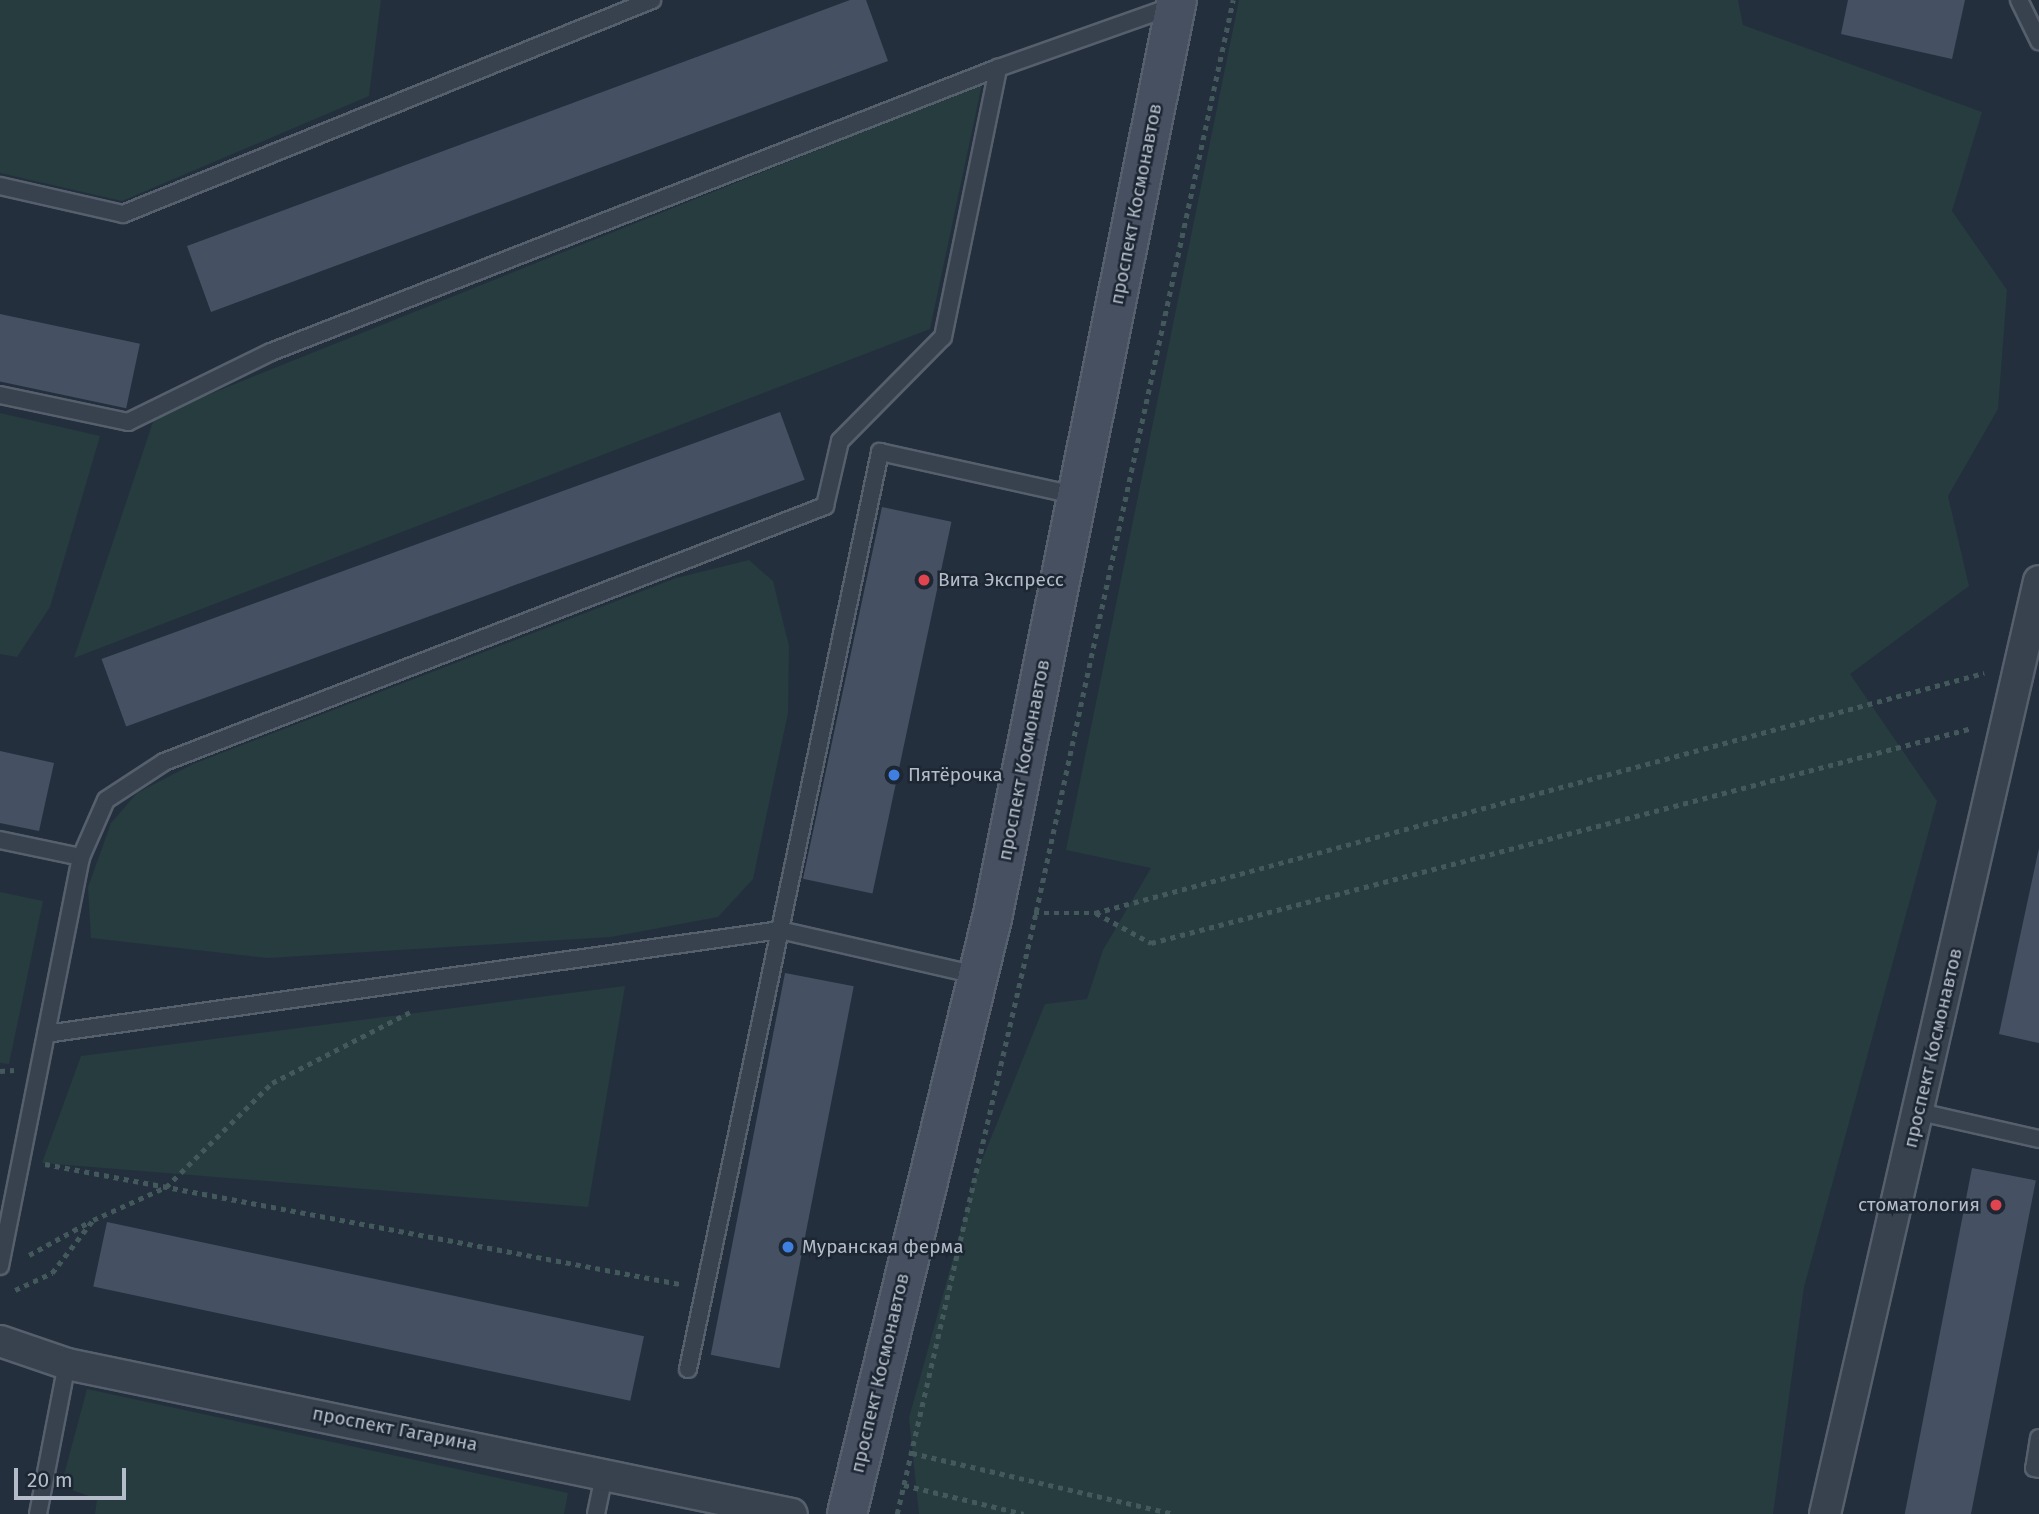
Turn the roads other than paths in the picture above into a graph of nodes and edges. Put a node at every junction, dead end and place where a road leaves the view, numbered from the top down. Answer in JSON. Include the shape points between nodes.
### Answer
{"nodes":[{"id":1,"x":652,"y":0,"type":"edge"},
{"id":2,"x":2019,"y":0,"type":"edge"},
{"id":3,"x":1167,"y":2,"type":"edge"},
{"id":4,"x":2039,"y":41,"type":"edge"},
{"id":5,"x":998,"y":68,"type":"junction"},
{"id":6,"x":0,"y":186,"type":"edge"},
{"id":7,"x":0,"y":395,"type":"edge"},
{"id":8,"x":1078,"y":496,"type":"junction"},
{"id":9,"x":2039,"y":582,"type":"edge"},
{"id":10,"x":2034,"y":633,"type":"edge"},
{"id":11,"x":0,"y":840,"type":"edge"},
{"id":12,"x":81,"y":857,"type":"junction"},
{"id":13,"x":780,"y":930,"type":"junction"},
{"id":14,"x":976,"y":975,"type":"junction"},
{"id":15,"x":46,"y":1034,"type":"junction"},
{"id":16,"x":1920,"y":1112,"type":"junction"},
{"id":17,"x":2039,"y":1139,"type":"edge"},
{"id":18,"x":0,"y":1266,"type":"edge"},
{"id":19,"x":0,"y":1341,"type":"edge"},
{"id":20,"x":67,"y":1364,"type":"junction"},
{"id":21,"x":688,"y":1369,"type":"dead end"},
{"id":22,"x":2039,"y":1438,"type":"edge"},
{"id":23,"x":2039,"y":1469,"type":"edge"},
{"id":24,"x":605,"y":1471,"type":"junction"},
{"id":25,"x":38,"y":1514,"type":"edge"},
{"id":26,"x":596,"y":1514,"type":"edge"},
{"id":27,"x":792,"y":1514,"type":"edge"},
{"id":28,"x":847,"y":1514,"type":"edge"},
{"id":29,"x":1825,"y":1514,"type":"edge"}],
"edges":[{"from":1,"to":6,"type":"lane","via":[[123,214]]},
{"from":2,"to":4,"type":"lane"},
{"from":3,"to":5,"type":"lane"},
{"from":3,"to":8,"type":"main road","name":"проспект Космонавтов"},
{"from":5,"to":7,"type":"lane","via":[[271,352],[128,422]]},
{"from":5,"to":12,"type":"lane","via":[[943,337],[840,441],[825,506],[164,762],[106,800]]},
{"from":8,"to":13,"type":"lane","via":[[880,452]]},
{"from":8,"to":14,"type":"main road","name":"проспект Космонавтов","via":[[993,914]]},
{"from":9,"to":10,"type":"street","name":"проспект Космонавтов"},
{"from":10,"to":16,"type":"street","name":"проспект Космонавтов","via":[[2007,719]]},
{"from":11,"to":12,"type":"lane"},
{"from":12,"to":15,"type":"lane"},
{"from":13,"to":14,"type":"lane"},
{"from":13,"to":15,"type":"lane"},
{"from":13,"to":21,"type":"lane"},
{"from":14,"to":28,"type":"main road","name":"проспект Космонавтов"},
{"from":15,"to":18,"type":"lane"},
{"from":16,"to":17,"type":"lane"},
{"from":16,"to":29,"type":"street","name":"проспект Космонавтов"},
{"from":19,"to":20,"type":"street","name":"проспект Гагарина"},
{"from":20,"to":24,"type":"street","name":"проспект Гагарина"},
{"from":20,"to":25,"type":"lane"},
{"from":22,"to":23,"type":"lane","via":[[2034,1468]]},
{"from":24,"to":26,"type":"lane"},
{"from":24,"to":27,"type":"street","name":"проспект Гагарина"}]}
